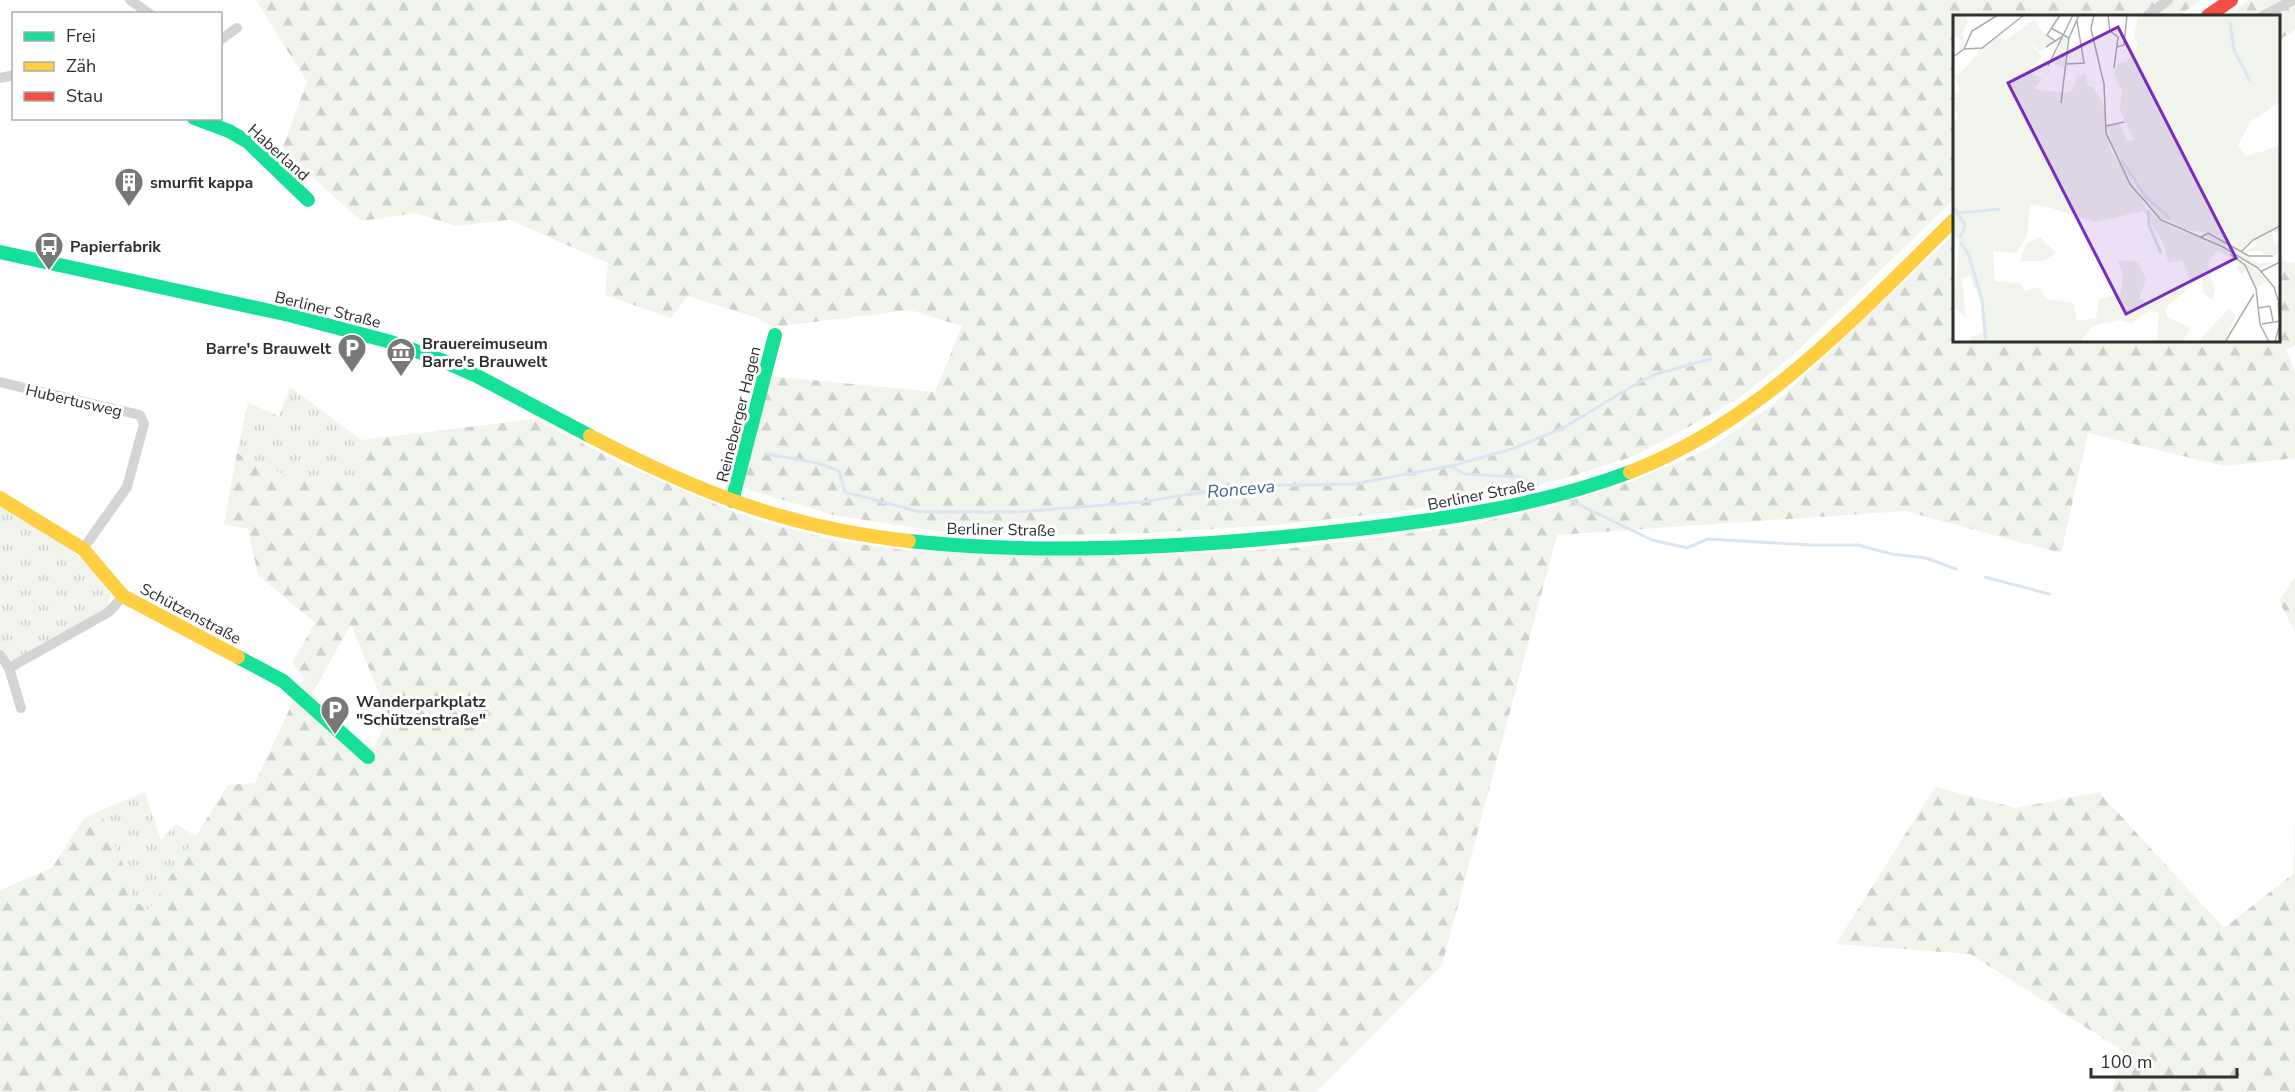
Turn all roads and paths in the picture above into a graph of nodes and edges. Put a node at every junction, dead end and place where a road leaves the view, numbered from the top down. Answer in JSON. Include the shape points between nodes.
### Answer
{"nodes":[{"id":1,"x":130,"y":0,"type":"edge"},
{"id":2,"x":2168,"y":0,"type":"edge"},
{"id":3,"x":2231,"y":0,"type":"edge"},
{"id":4,"x":2293,"y":0,"type":"edge"},
{"id":5,"x":147,"y":12,"type":"edge"},
{"id":6,"x":2148,"y":15,"type":"edge"},
{"id":7,"x":2209,"y":15,"type":"edge"},
{"id":8,"x":2265,"y":15,"type":"edge"},
{"id":9,"x":237,"y":28,"type":"dead end"},
{"id":10,"x":222,"y":39,"type":"edge"},
{"id":11,"x":199,"y":120,"type":"edge"},
{"id":12,"x":308,"y":200,"type":"dead end"},
{"id":13,"x":1953,"y":221,"type":"edge"},
{"id":14,"x":0,"y":252,"type":"edge"},
{"id":15,"x":775,"y":335,"type":"dead end"},
{"id":16,"x":0,"y":382,"type":"edge"},
{"id":17,"x":0,"y":498,"type":"edge"},
{"id":18,"x":732,"y":501,"type":"junction"},
{"id":19,"x":83,"y":549,"type":"junction"},
{"id":20,"x":123,"y":596,"type":"junction"},
{"id":21,"x":0,"y":655,"type":"edge"},
{"id":22,"x":9,"y":668,"type":"junction"},
{"id":23,"x":21,"y":708,"type":"dead end"},
{"id":24,"x":368,"y":756,"type":"dead end"}],
"edges":[{"from":1,"to":5,"type":"street"},
{"from":2,"to":6,"type":"street"},
{"from":3,"to":7,"type":"main road"},
{"from":4,"to":8,"type":"street"},
{"from":9,"to":10,"type":"street"},
{"from":11,"to":12,"type":"main road","name":"Haberland","via":[[248,142]]},
{"from":13,"to":18,"type":"main road","name":"Berliner Straße","via":[[1808,361],[1738,415],[1644,466],[1551,497],[1438,520],[1289,538],[1111,547],[913,543],[828,529]]},
{"from":14,"to":18,"type":"main road","name":"Berliner Straße","via":[[333,325],[394,343],[466,371],[634,458]]},
{"from":15,"to":18,"type":"main road","name":"Reineberger Hagen"},
{"from":16,"to":19,"type":"street","name":"Hubertusweg","via":[[140,415],[144,424],[127,487]]},
{"from":17,"to":19,"type":"main road","name":"Schützenstraße"},
{"from":19,"to":20,"type":"main road","name":"Schützenstraße"},
{"from":20,"to":22,"type":"street","via":[[109,612]]},
{"from":20,"to":24,"type":"main road","name":"Schützenstraße","via":[[283,681]]},
{"from":21,"to":22,"type":"street"},
{"from":22,"to":23,"type":"street"}]}
